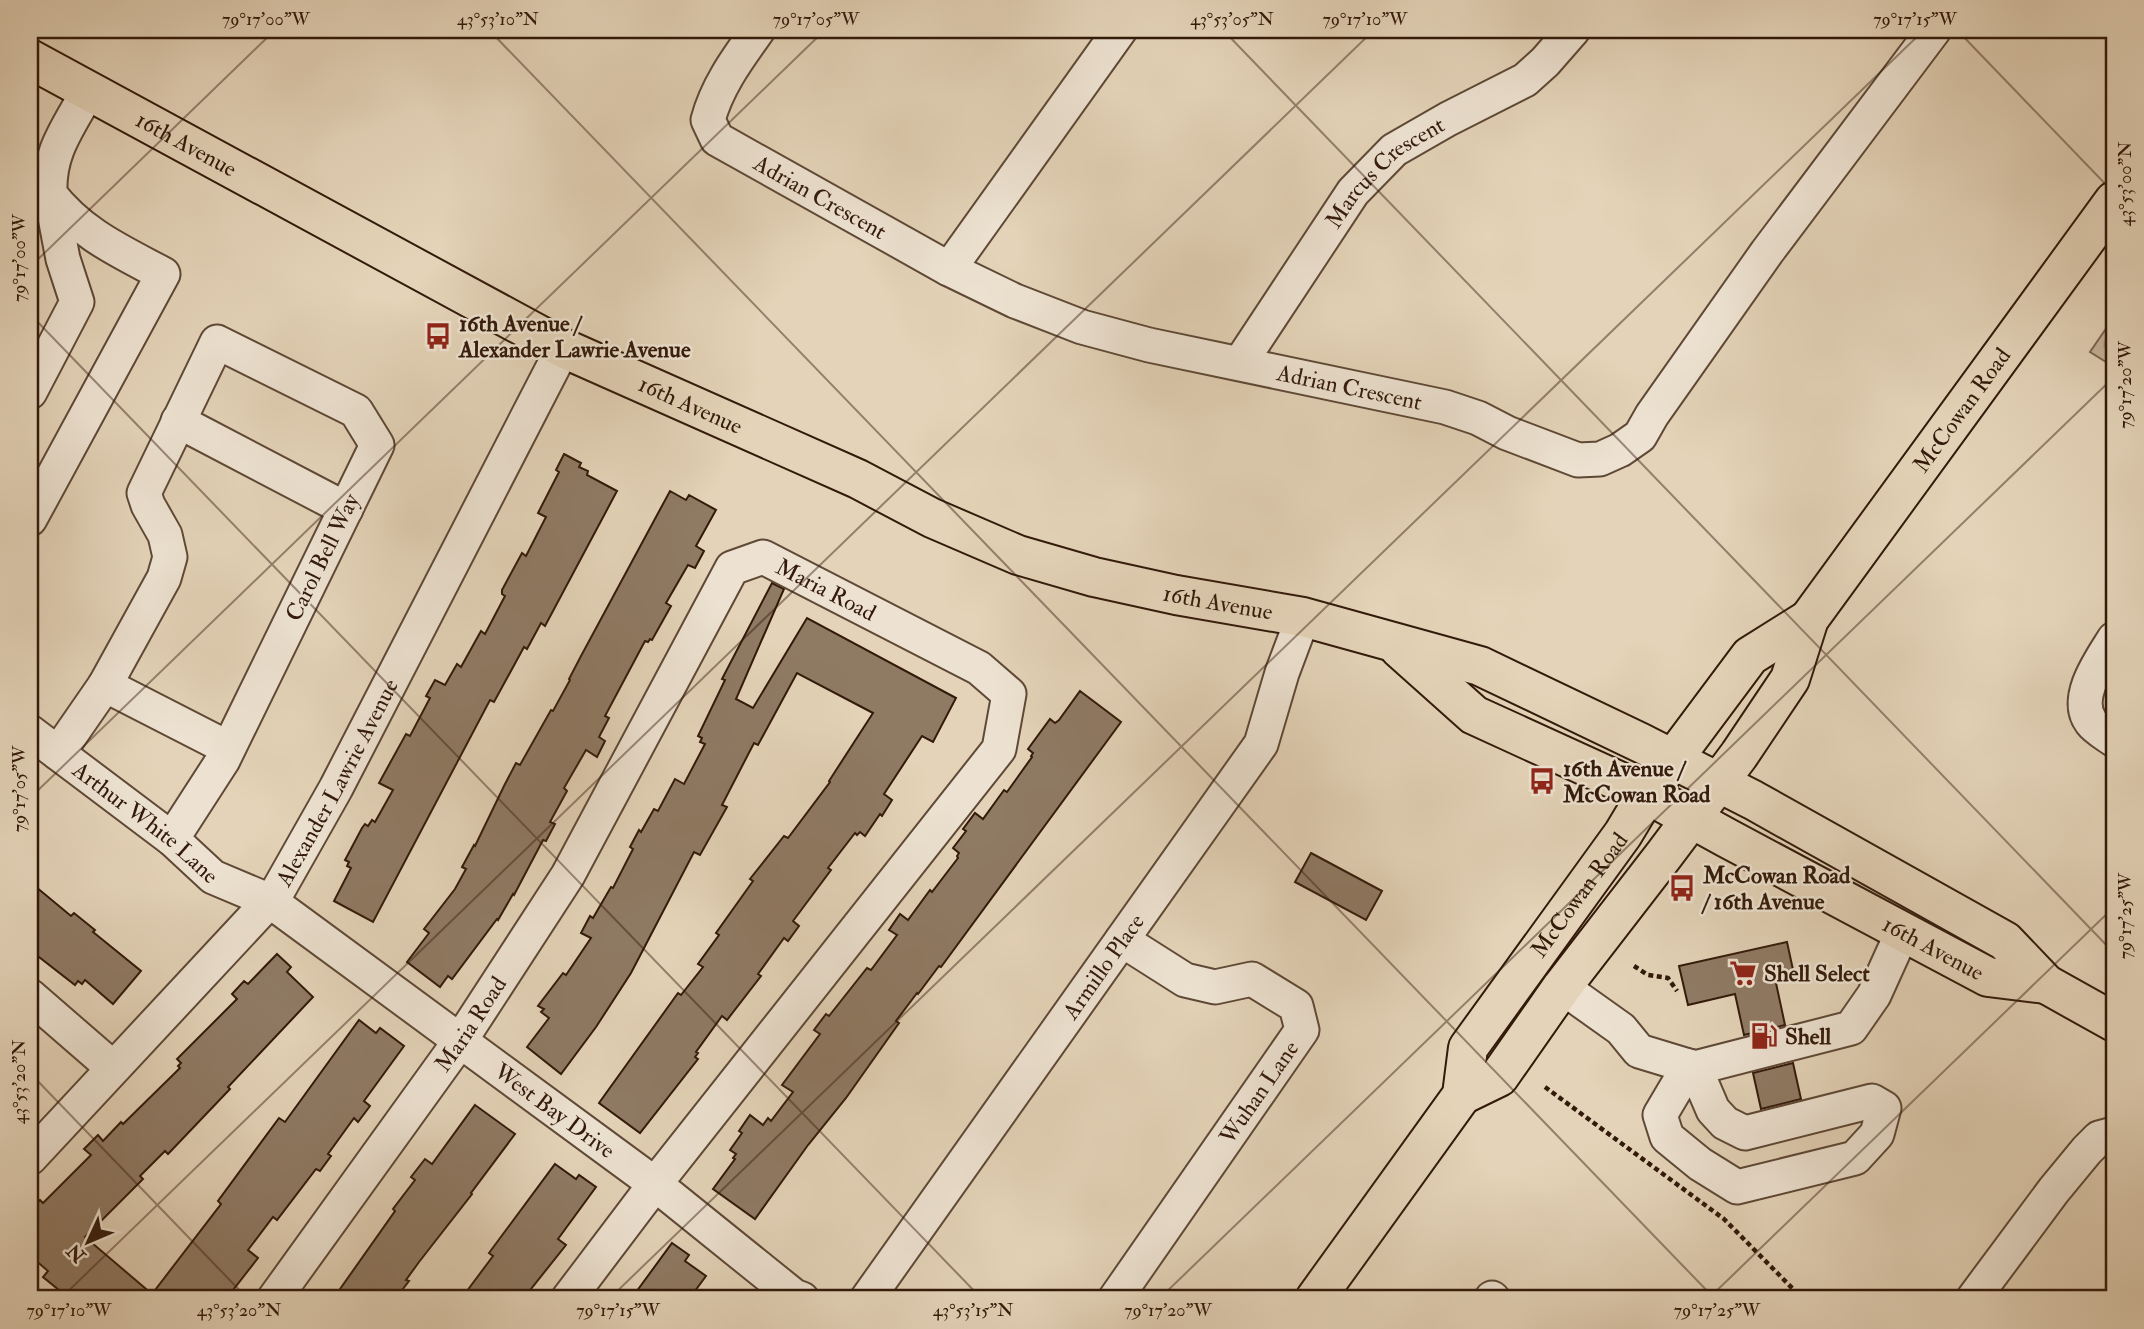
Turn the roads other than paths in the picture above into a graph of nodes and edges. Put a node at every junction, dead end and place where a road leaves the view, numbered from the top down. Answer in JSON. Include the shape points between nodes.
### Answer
{"nodes":[{"id":1,"x":758,"y":30,"type":"edge"},
{"id":2,"x":1120,"y":30,"type":"edge"},
{"id":3,"x":1573,"y":30,"type":"edge"},
{"id":4,"x":1934,"y":30,"type":"edge"},
{"id":5,"x":30,"y":59,"type":"edge"},
{"id":6,"x":88,"y":91,"type":"junction"},
{"id":7,"x":50,"y":194,"type":"junction"},
{"id":8,"x":2114,"y":201,"type":"edge"},
{"id":9,"x":108,"y":244,"type":"junction"},
{"id":10,"x":949,"y":269,"type":"junction"},
{"id":11,"x":77,"y":302,"type":"junction"},
{"id":12,"x":563,"y":348,"type":"junction"},
{"id":13,"x":1240,"y":363,"type":"junction"},
{"id":14,"x":30,"y":392,"type":"edge"},
{"id":15,"x":178,"y":421,"type":"junction"},
{"id":16,"x":346,"y":509,"type":"junction"},
{"id":17,"x":30,"y":519,"type":"edge"},
{"id":18,"x":1303,"y":617,"type":"junction"},
{"id":19,"x":1809,"y":619,"type":"junction"},
{"id":20,"x":2114,"y":639,"type":"edge"},
{"id":21,"x":1392,"y":642,"type":"junction"},
{"id":22,"x":105,"y":684,"type":"junction"},
{"id":23,"x":30,"y":732,"type":"edge"},
{"id":24,"x":2114,"y":740,"type":"edge"},
{"id":25,"x":229,"y":748,"type":"junction"},
{"id":26,"x":58,"y":753,"type":"junction"},
{"id":27,"x":1673,"y":759,"type":"junction"},
{"id":28,"x":1718,"y":783,"type":"junction"},
{"id":29,"x":1647,"y":794,"type":"junction"},
{"id":30,"x":1692,"y":818,"type":"junction"},
{"id":31,"x":172,"y":839,"type":"junction"},
{"id":32,"x":270,"y":901,"type":"junction"},
{"id":33,"x":1903,"y":931,"type":"junction"},
{"id":34,"x":1122,"y":940,"type":"junction"},
{"id":35,"x":2046,"y":984,"type":"junction"},
{"id":36,"x":1562,"y":987,"type":"junction"},
{"id":37,"x":30,"y":996,"type":"edge"},
{"id":38,"x":2114,"y":1022,"type":"edge"},
{"id":39,"x":460,"y":1041,"type":"junction"},
{"id":40,"x":1692,"y":1067,"type":"junction"},
{"id":41,"x":113,"y":1068,"type":"junction"},
{"id":42,"x":1462,"y":1095,"type":"junction"},
{"id":43,"x":2114,"y":1134,"type":"edge"},
{"id":44,"x":30,"y":1158,"type":"edge"},
{"id":45,"x":655,"y":1184,"type":"junction"},
{"id":46,"x":274,"y":1299,"type":"edge"},
{"id":47,"x":568,"y":1299,"type":"edge"},
{"id":48,"x":802,"y":1299,"type":"edge"},
{"id":49,"x":867,"y":1299,"type":"edge"},
{"id":50,"x":1115,"y":1299,"type":"edge"},
{"id":51,"x":1315,"y":1299,"type":"edge"},
{"id":52,"x":1973,"y":1299,"type":"edge"}],
"edges":[{"from":1,"to":10,"type":"street","name":"Adrian Crescent","via":[[713,100],[708,120],[717,139]]},
{"from":2,"to":10,"type":"street"},
{"from":3,"to":13,"type":"street","name":"Marcus Crescent","via":[[1525,80],[1394,150],[1353,192]]},
{"from":4,"to":13,"type":"street","name":"Adrian Crescent","via":[[1767,252],[1640,436],[1620,450],[1578,460],[1445,407]]},
{"from":5,"to":6,"type":"main road","name":"16th Avenue"},
{"from":6,"to":7,"type":"street","via":[[54,155]]},
{"from":6,"to":12,"type":"main road","name":"16th Avenue"},
{"from":7,"to":9,"type":"street","via":[[74,222]]},
{"from":7,"to":11,"type":"street"},
{"from":8,"to":19,"type":"main road","name":"McCowan Road"},
{"from":9,"to":11,"type":"street"},
{"from":9,"to":17,"type":"street","via":[[163,274]]},
{"from":10,"to":13,"type":"street","name":"Adrian Crescent","via":[[1082,327]]},
{"from":11,"to":14,"type":"street"},
{"from":12,"to":18,"type":"main road","name":"16th Avenue","via":[[1018,555],[1135,586]]},
{"from":12,"to":32,"type":"street","name":"Alexander Lawrie Avenue","via":[[336,788]]},
{"from":15,"to":16,"type":"street"},
{"from":15,"to":16,"type":"street","name":"Carol Bell Way","via":[[218,342],[356,411],[377,445]]},
{"from":15,"to":22,"type":"street","via":[[144,494],[165,535],[170,557],[164,578]]},
{"from":16,"to":25,"type":"street","name":"Carol Bell Way"},
{"from":18,"to":21,"type":"main road","name":"16th Avenue"},
{"from":18,"to":34,"type":"street","name":"Armillo Place","via":[[1261,744]]},
{"from":19,"to":27,"type":"main road","name":"McCowan Road","via":[[1750,656]]},
{"from":19,"to":28,"type":"main road","name":"McCowan Road","via":[[1790,679]]},
{"from":20,"to":24,"type":"street","via":[[2090,681],[2085,700],[2091,722]]},
{"from":21,"to":27,"type":"main road","name":"16th Avenue","via":[[1480,666]]},
{"from":21,"to":29,"type":"main road","name":"16th Avenue","via":[[1474,715]]},
{"from":22,"to":25,"type":"street"},
{"from":22,"to":26,"type":"street"},
{"from":23,"to":26,"type":"street","name":"Arthur White Lane"},
{"from":25,"to":31,"type":"street","name":"Carol Bell Way"},
{"from":26,"to":31,"type":"street","name":"Arthur White Lane"},
{"from":27,"to":28,"type":"main road","name":"16th Avenue"},
{"from":27,"to":29,"type":"main road","name":"McCowan Road"},
{"from":28,"to":30,"type":"main road","name":"McCowan Road"},
{"from":28,"to":35,"type":"main road","name":"16th Avenue","via":[[2005,941]]},
{"from":29,"to":30,"type":"main road","name":"16th Avenue"},
{"from":29,"to":42,"type":"main road","name":"McCowan Road","via":[[1468,1048]]},
{"from":30,"to":33,"type":"main road","name":"16th Avenue"},
{"from":30,"to":36,"type":"main road","name":"McCowan Road"},
{"from":31,"to":32,"type":"street","name":"Arthur White Lane","via":[[213,877]]},
{"from":32,"to":39,"type":"street","name":"West Bay Drive"},
{"from":32,"to":41,"type":"street","name":"Alexander Lawrie Avenue"},
{"from":33,"to":35,"type":"main road","name":"16th Avenue","via":[[1988,977]]},
{"from":33,"to":40,"type":"street","via":[[1874,995],[1851,1028]]},
{"from":34,"to":49,"type":"street","name":"Armillo Place"},
{"from":34,"to":50,"type":"street","name":"Wuhan Lane","via":[[1185,980],[1215,988],[1252,979],[1296,1006],[1302,1030]]},
{"from":35,"to":38,"type":"main road","name":"16th Avenue"},
{"from":36,"to":40,"type":"street","via":[[1621,1029],[1640,1051]]},
{"from":36,"to":42,"type":"main road","name":"McCowan Road","via":[[1499,1077]]},
{"from":37,"to":41,"type":"street"},
{"from":39,"to":45,"type":"street","name":"West Bay Drive"},
{"from":39,"to":45,"type":"street","name":"Maria Road","via":[[568,875],[732,568],[763,557],[979,668],[1009,694],[999,749]]},
{"from":39,"to":46,"type":"street","name":"Maria Road"},
{"from":40,"to":40,"type":"street","via":[[1660,1115],[1667,1137],[1737,1187],[1855,1158],[1877,1134],[1884,1108],[1872,1101],[1745,1133],[1725,1123],[1713,1110]]},
{"from":41,"to":44,"type":"street","name":"Alexander Lawrie Avenue"},
{"from":42,"to":51,"type":"main road","name":"McCowan Road"},
{"from":43,"to":52,"type":"street","via":[[2099,1138],[2087,1150]]},
{"from":45,"to":47,"type":"street","name":"Maria Road"},
{"from":45,"to":48,"type":"street","name":"West Bay Drive"}]}
